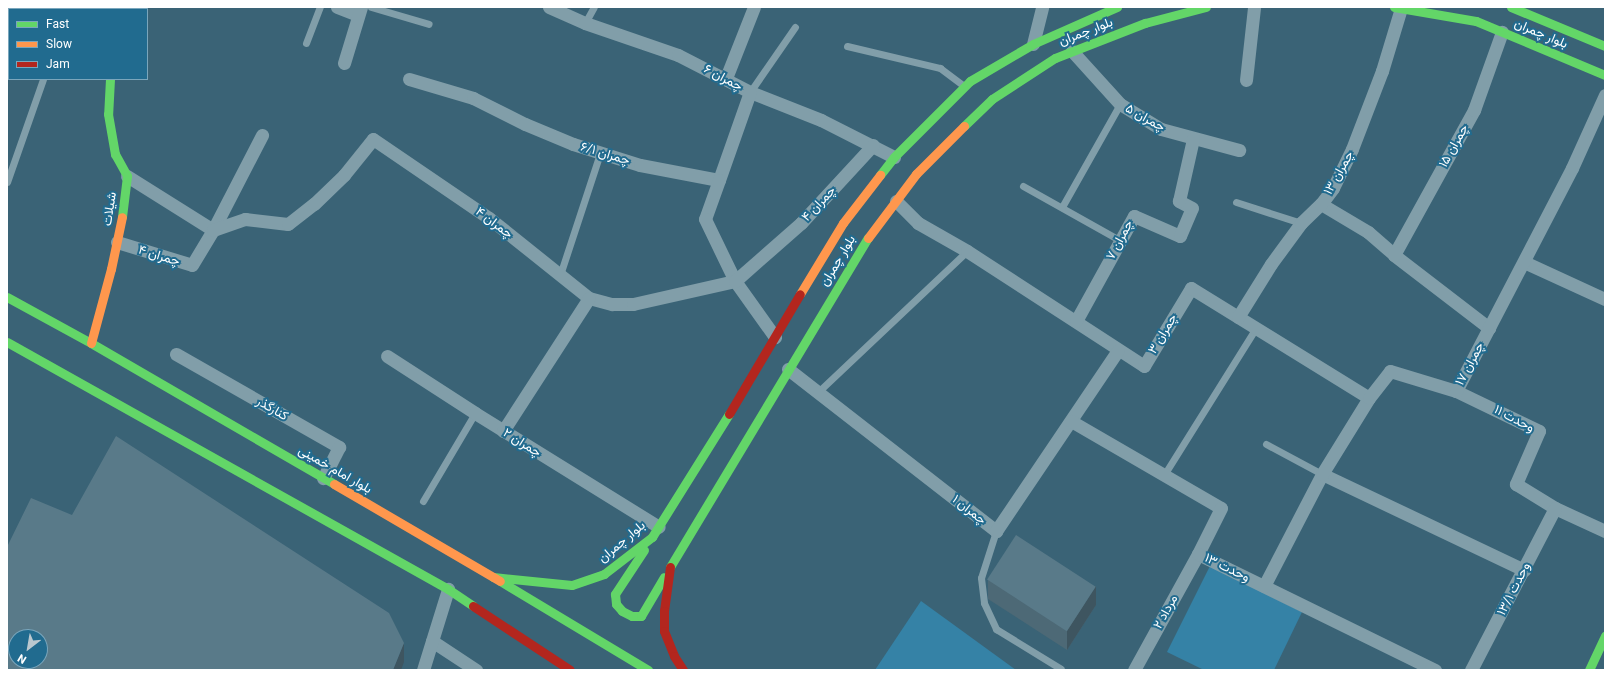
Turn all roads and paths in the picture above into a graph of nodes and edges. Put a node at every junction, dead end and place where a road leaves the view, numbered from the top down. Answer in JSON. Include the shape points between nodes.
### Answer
{"nodes":[{"id":1,"x":320,"y":7,"type":"edge"},
{"id":2,"x":337,"y":7,"type":"edge"},
{"id":3,"x":371,"y":7,"type":"edge"},
{"id":4,"x":549,"y":7,"type":"edge"},
{"id":5,"x":594,"y":7,"type":"edge"},
{"id":6,"x":754,"y":7,"type":"edge"},
{"id":7,"x":1042,"y":7,"type":"edge"},
{"id":8,"x":1117,"y":7,"type":"edge"},
{"id":9,"x":1206,"y":7,"type":"edge"},
{"id":10,"x":1254,"y":7,"type":"edge"},
{"id":11,"x":1511,"y":7,"type":"edge"},
{"id":12,"x":1398,"y":8,"type":"edge"},
{"id":13,"x":360,"y":11,"type":"edge"},
{"id":14,"x":585,"y":23,"type":"junction"},
{"id":15,"x":429,"y":24,"type":"dead end"},
{"id":16,"x":794,"y":27,"type":"dead end"},
{"id":17,"x":1502,"y":32,"type":"junction"},
{"id":18,"x":306,"y":43,"type":"dead end"},
{"id":19,"x":1033,"y":44,"type":"junction"},
{"id":20,"x":847,"y":46,"type":"dead end"},
{"id":21,"x":1605,"y":46,"type":"edge"},
{"id":22,"x":1072,"y":51,"type":"junction"},
{"id":23,"x":344,"y":63,"type":"dead end"},
{"id":24,"x":1605,"y":75,"type":"edge"},
{"id":25,"x":726,"y":78,"type":"junction"},
{"id":26,"x":409,"y":79,"type":"dead end"},
{"id":27,"x":43,"y":80,"type":"edge"},
{"id":28,"x":110,"y":80,"type":"edge"},
{"id":29,"x":1246,"y":80,"type":"dead end"},
{"id":30,"x":964,"y":86,"type":"junction"},
{"id":31,"x":750,"y":92,"type":"junction"},
{"id":32,"x":1605,"y":95,"type":"edge"},
{"id":33,"x":1120,"y":104,"type":"junction"},
{"id":34,"x":262,"y":135,"type":"dead end"},
{"id":35,"x":1193,"y":139,"type":"junction"},
{"id":36,"x":873,"y":145,"type":"junction"},
{"id":37,"x":1239,"y":150,"type":"dead end"},
{"id":38,"x":600,"y":152,"type":"junction"},
{"id":39,"x":897,"y":159,"type":"junction"},
{"id":40,"x":127,"y":176,"type":"junction"},
{"id":41,"x":719,"y":180,"type":"junction"},
{"id":42,"x":7,"y":182,"type":"edge"},
{"id":43,"x":1023,"y":186,"type":"dead end"},
{"id":44,"x":896,"y":201,"type":"junction"},
{"id":45,"x":1236,"y":202,"type":"dead end"},
{"id":46,"x":1321,"y":204,"type":"junction"},
{"id":47,"x":1062,"y":207,"type":"junction"},
{"id":48,"x":1301,"y":223,"type":"junction"},
{"id":49,"x":213,"y":230,"type":"junction"},
{"id":50,"x":1121,"y":241,"type":"junction"},
{"id":51,"x":117,"y":242,"type":"junction"},
{"id":52,"x":968,"y":251,"type":"junction"},
{"id":53,"x":1394,"y":255,"type":"junction"},
{"id":54,"x":1524,"y":262,"type":"junction"},
{"id":55,"x":560,"y":275,"type":"junction"},
{"id":56,"x":735,"y":281,"type":"junction"},
{"id":57,"x":7,"y":297,"type":"edge"},
{"id":58,"x":589,"y":298,"type":"junction"},
{"id":59,"x":1605,"y":299,"type":"edge"},
{"id":60,"x":1238,"y":316,"type":"junction"},
{"id":61,"x":1076,"y":321,"type":"junction"},
{"id":62,"x":1256,"y":328,"type":"junction"},
{"id":63,"x":1489,"y":328,"type":"junction"},
{"id":64,"x":775,"y":337,"type":"junction"},
{"id":65,"x":7,"y":342,"type":"edge"},
{"id":66,"x":91,"y":343,"type":"junction"},
{"id":67,"x":1118,"y":350,"type":"junction"},
{"id":68,"x":176,"y":354,"type":"dead end"},
{"id":69,"x":387,"y":356,"type":"dead end"},
{"id":70,"x":788,"y":368,"type":"junction"},
{"id":71,"x":1456,"y":391,"type":"junction"},
{"id":72,"x":818,"y":392,"type":"junction"},
{"id":73,"x":1369,"y":398,"type":"junction"},
{"id":74,"x":475,"y":413,"type":"junction"},
{"id":75,"x":1071,"y":421,"type":"junction"},
{"id":76,"x":503,"y":431,"type":"junction"},
{"id":77,"x":1266,"y":444,"type":"dead end"},
{"id":78,"x":1322,"y":474,"type":"junction"},
{"id":79,"x":1164,"y":475,"type":"junction"},
{"id":80,"x":323,"y":478,"type":"junction"},
{"id":81,"x":423,"y":501,"type":"dead end"},
{"id":82,"x":1555,"y":508,"type":"junction"},
{"id":83,"x":996,"y":531,"type":"junction"},
{"id":84,"x":1605,"y":531,"type":"edge"},
{"id":85,"x":656,"y":532,"type":"junction"},
{"id":86,"x":1198,"y":554,"type":"junction"},
{"id":87,"x":670,"y":566,"type":"junction"},
{"id":88,"x":1524,"y":570,"type":"junction"},
{"id":89,"x":493,"y":577,"type":"junction"},
{"id":90,"x":1264,"y":586,"type":"junction"},
{"id":91,"x":448,"y":589,"type":"junction"},
{"id":92,"x":1605,"y":636,"type":"edge"},
{"id":93,"x":432,"y":641,"type":"junction"},
{"id":94,"x":1061,"y":669,"type":"edge"},
{"id":95,"x":422,"y":670,"type":"edge"},
{"id":96,"x":476,"y":670,"type":"edge"},
{"id":97,"x":570,"y":670,"type":"edge"},
{"id":98,"x":648,"y":670,"type":"edge"},
{"id":99,"x":683,"y":670,"type":"edge"},
{"id":100,"x":1134,"y":670,"type":"edge"},
{"id":101,"x":1435,"y":670,"type":"edge"},
{"id":102,"x":1471,"y":670,"type":"edge"},
{"id":103,"x":1589,"y":670,"type":"edge"}],
"edges":[{"from":1,"to":18,"type":"lane"},
{"from":2,"to":13,"type":"street"},
{"from":3,"to":15,"type":"lane"},
{"from":4,"to":14,"type":"street","name":"چمران ۶"},
{"from":5,"to":14,"type":"lane"},
{"from":6,"to":25,"type":"street"},
{"from":7,"to":19,"type":"street"},
{"from":8,"to":19,"type":"main road","name":"بلوار چمران"},
{"from":9,"to":22,"type":"main road","name":"بلوار چمران","via":[[1145,23]]},
{"from":10,"to":29,"type":"street"},
{"from":11,"to":21,"type":"main road","name":"بلوار چمران"},
{"from":12,"to":17,"type":"main road","name":"بلوار چمران","via":[[1476,21]]},
{"from":12,"to":46,"type":"street","name":"چمران ۱۳","via":[[1382,71],[1352,149],[1333,188]]},
{"from":13,"to":23,"type":"street"},
{"from":14,"to":25,"type":"street","name":"چمران ۶","via":[[678,55]]},
{"from":16,"to":31,"type":"lane"},
{"from":17,"to":24,"type":"main road","name":"بلوار چمران"},
{"from":17,"to":53,"type":"street","name":"چمران ۱۵","via":[[1474,110]]},
{"from":19,"to":30,"type":"main road","name":"بلوار چمران"},
{"from":20,"to":30,"type":"lane","via":[[940,68]]},
{"from":22,"to":33,"type":"street","name":"چمران ۵"},
{"from":22,"to":44,"type":"main road","name":"بلوار چمران","via":[[1055,58],[992,99],[913,172]]},
{"from":25,"to":31,"type":"street","name":"چمران ۶"},
{"from":26,"to":38,"type":"street","name":"چمران ۶/۱","via":[[473,98],[573,144]]},
{"from":27,"to":42,"type":"lane"},
{"from":28,"to":40,"type":"main road","name":"شیلات","via":[[108,114],[115,154]]},
{"from":30,"to":39,"type":"main road","name":"بلوار چمران"},
{"from":31,"to":36,"type":"street","name":"چمران ۶","via":[[821,120]]},
{"from":31,"to":41,"type":"street"},
{"from":32,"to":54,"type":"street","name":"چمران ۱۷","via":[[1572,168]]},
{"from":33,"to":35,"type":"street","name":"چمران ۵","via":[[1161,129]]},
{"from":33,"to":47,"type":"lane"},
{"from":34,"to":49,"type":"street"},
{"from":35,"to":37,"type":"street","name":"چمران ۵"},
{"from":35,"to":50,"type":"street","name":"چمران ۷","via":[[1179,201],[1192,208],[1180,236],[1134,216]]},
{"from":36,"to":39,"type":"street","name":"چمران ۶"},
{"from":36,"to":56,"type":"street","name":"چمران ۴","via":[[801,223]]},
{"from":38,"to":41,"type":"street","name":"چمران ۶/۱","via":[[640,165]]},
{"from":38,"to":55,"type":"lane"},
{"from":39,"to":64,"type":"main road","name":"بلوار چمران","via":[[843,223]]},
{"from":40,"to":49,"type":"street"},
{"from":40,"to":51,"type":"main road","name":"شیلات"},
{"from":41,"to":56,"type":"street","via":[[705,219]]},
{"from":43,"to":47,"type":"lane"},
{"from":44,"to":52,"type":"street","name":"چمران ۳","via":[[918,223]]},
{"from":44,"to":70,"type":"main road","name":"بلوار چمران","via":[[872,231]]},
{"from":45,"to":48,"type":"lane"},
{"from":46,"to":48,"type":"street","name":"چمران ۱۳"},
{"from":46,"to":53,"type":"street","via":[[1368,232]]},
{"from":47,"to":50,"type":"lane"},
{"from":48,"to":60,"type":"street","name":"چمران ۱۳"},
{"from":49,"to":51,"type":"street","name":"چمران ۴","via":[[192,265]]},
{"from":49,"to":55,"type":"street","name":"چمران ۴","via":[[245,219],[288,224],[314,204],[344,175],[373,139],[489,218]]},
{"from":50,"to":61,"type":"street","name":"چمران ۷"},
{"from":51,"to":66,"type":"main road","name":"شیلات"},
{"from":52,"to":61,"type":"street","name":"چمران ۳"},
{"from":52,"to":72,"type":"lane"},
{"from":53,"to":63,"type":"street"},
{"from":54,"to":59,"type":"street"},
{"from":54,"to":63,"type":"street","name":"چمران ۱۷"},
{"from":55,"to":58,"type":"street","name":"چمران ۴"},
{"from":56,"to":58,"type":"street","name":"چمران ۴","via":[[633,304],[612,304]]},
{"from":56,"to":64,"type":"street"},
{"from":57,"to":66,"type":"main road","name":"بلوار امام خمینی"},
{"from":58,"to":76,"type":"street"},
{"from":60,"to":62,"type":"street","name":"چمران ۳"},
{"from":60,"to":67,"type":"street","name":"چمران ۳","via":[[1191,288],[1144,366]]},
{"from":61,"to":67,"type":"street","name":"چمران ۳"},
{"from":62,"to":73,"type":"street","name":"چمران ۳"},
{"from":62,"to":79,"type":"lane"},
{"from":63,"to":71,"type":"street","name":"چمران ۱۷"},
{"from":64,"to":85,"type":"main road","name":"بلوار چمران"},
{"from":65,"to":91,"type":"main road"},
{"from":66,"to":80,"type":"main road","name":"بلوار امام خمینی"},
{"from":67,"to":75,"type":"street","name":"چمران ۱"},
{"from":68,"to":80,"type":"street","name":"کنارگذر","via":[[339,448]]},
{"from":69,"to":74,"type":"street","name":"چمران ۲"},
{"from":70,"to":72,"type":"street","name":"چمران ۱"},
{"from":70,"to":87,"type":"main road","name":"بلوار چمران"},
{"from":71,"to":73,"type":"street","name":"چمران ۱۷","via":[[1390,371]]},
{"from":71,"to":82,"type":"street","name":"وحدت ۱۱","via":[[1539,431],[1516,484]]},
{"from":72,"to":83,"type":"street","name":"چمران ۱"},
{"from":73,"to":78,"type":"street","name":"چمران ۱۷"},
{"from":74,"to":76,"type":"street","name":"چمران ۲"},
{"from":74,"to":81,"type":"lane"},
{"from":75,"to":79,"type":"street","name":"وحدت ۱۳"},
{"from":75,"to":83,"type":"street","name":"چمران ۱"},
{"from":76,"to":85,"type":"street","name":"چمران ۲"},
{"from":77,"to":78,"type":"lane"},
{"from":78,"to":88,"type":"street"},
{"from":78,"to":90,"type":"street","name":"چمران ۱۷"},
{"from":79,"to":86,"type":"street","name":"وحدت ۱۳","via":[[1221,508]]},
{"from":80,"to":89,"type":"main road","name":"بلوار امام خمینی"},
{"from":82,"to":84,"type":"street","name":"وحدت ۱۱"},
{"from":82,"to":88,"type":"street","name":"وحدت ۱۳/۱"},
{"from":83,"to":94,"type":"lane","via":[[981,578],[984,603],[996,629]]},
{"from":85,"to":87,"type":"main road","via":[[616,594],[616,604],[632,616],[642,616]]},
{"from":85,"to":89,"type":"main road","name":"بلوار چمران","via":[[604,574],[572,585]]},
{"from":86,"to":90,"type":"street","name":"وحدت ۱۳"},
{"from":86,"to":100,"type":"street","name":"مرداد ۲"},
{"from":87,"to":99,"type":"main road","name":"بلوار چمران","via":[[664,631]]},
{"from":88,"to":102,"type":"street","name":"وحدت ۱۳/۱"},
{"from":89,"to":98,"type":"main road","name":"بلوار امام خمینی"},
{"from":90,"to":101,"type":"street","name":"وحدت ۱۳"},
{"from":91,"to":93,"type":"street"},
{"from":91,"to":97,"type":"main road"},
{"from":92,"to":103,"type":"main road"},
{"from":93,"to":95,"type":"street"},
{"from":93,"to":96,"type":"street"}]}
